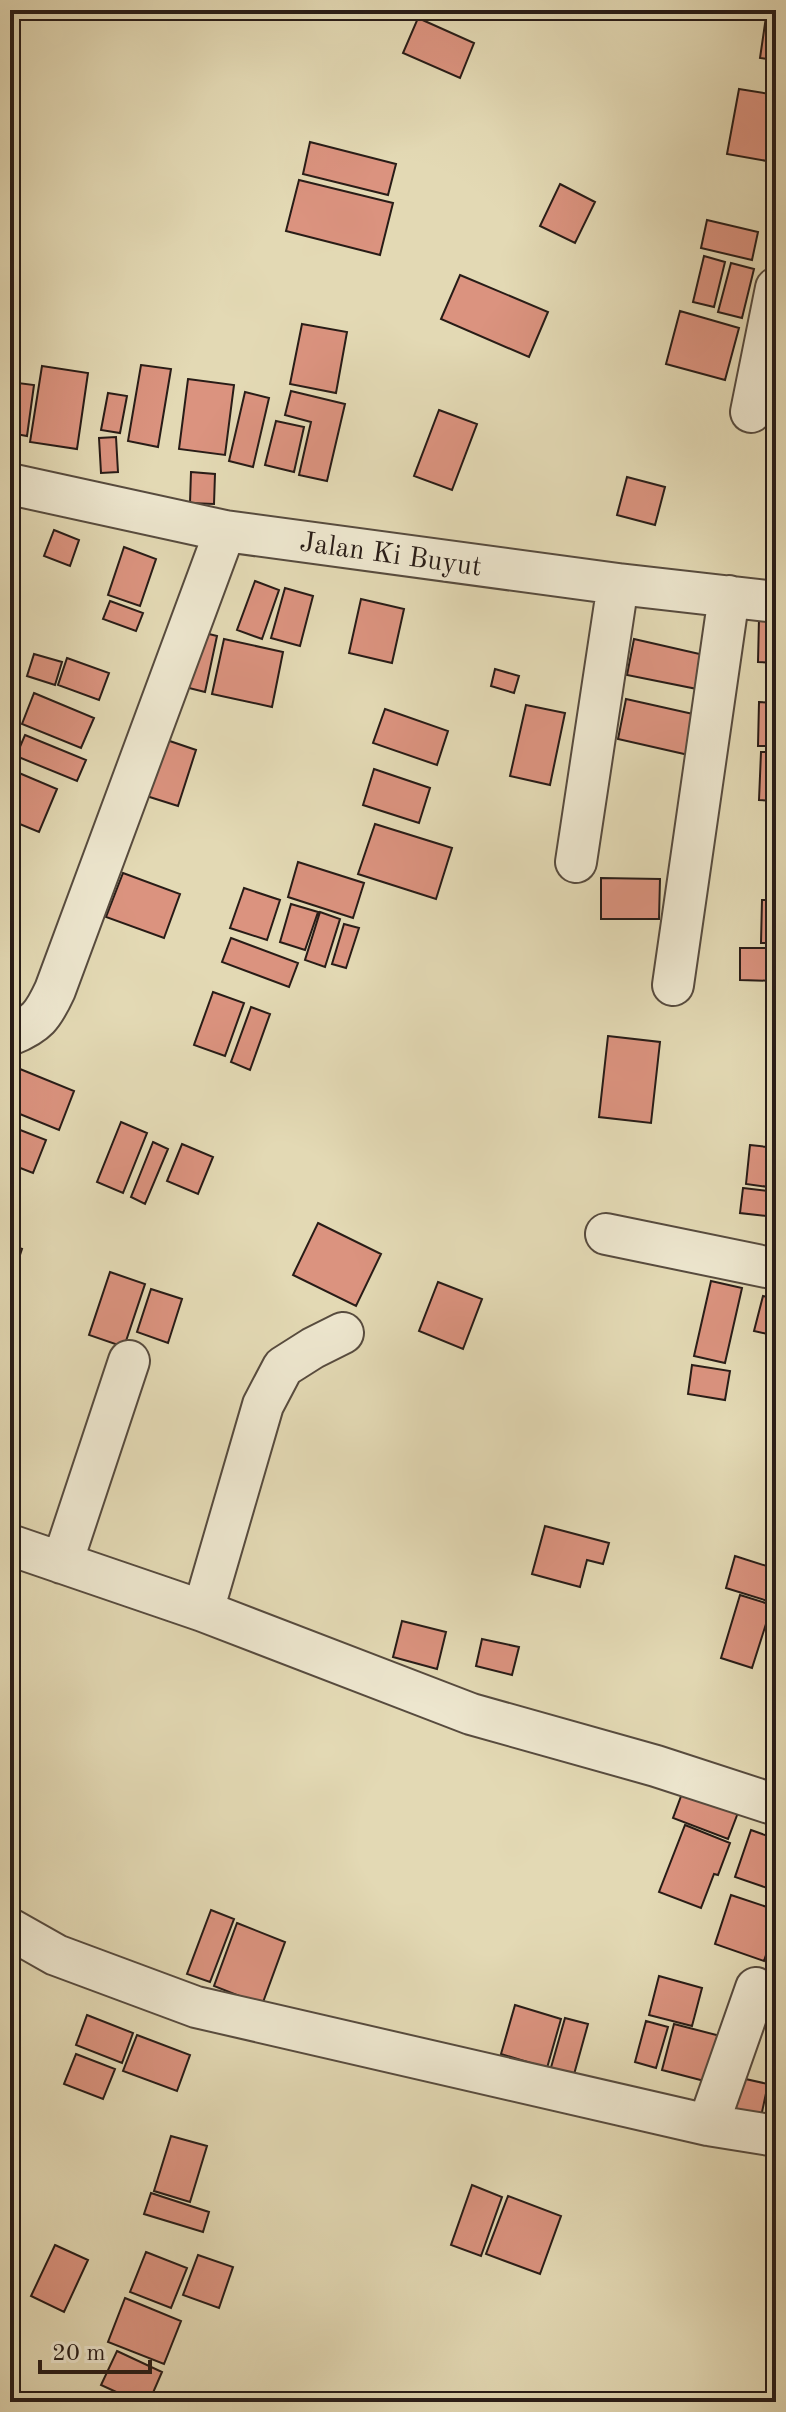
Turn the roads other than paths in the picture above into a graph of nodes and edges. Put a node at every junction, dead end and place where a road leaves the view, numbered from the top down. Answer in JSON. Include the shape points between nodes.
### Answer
{"nodes":[{"id":1,"x":776,"y":288,"type":"edge"},
{"id":2,"x":751,"y":412,"type":"dead end"},
{"id":3,"x":10,"y":484,"type":"edge"},
{"id":4,"x":225,"y":531,"type":"junction"},
{"id":5,"x":618,"y":584,"type":"junction"},
{"id":6,"x":729,"y":596,"type":"junction"},
{"id":7,"x":776,"y":602,"type":"edge"},
{"id":8,"x":576,"y":862,"type":"dead end"},
{"id":9,"x":673,"y":985,"type":"dead end"},
{"id":10,"x":10,"y":1035,"type":"edge"},
{"id":11,"x":606,"y":1234,"type":"dead end"},
{"id":12,"x":776,"y":1269,"type":"edge"},
{"id":13,"x":343,"y":1333,"type":"dead end"},
{"id":14,"x":129,"y":1361,"type":"dead end"},
{"id":15,"x":10,"y":1545,"type":"edge"},
{"id":16,"x":62,"y":1563,"type":"junction"},
{"id":17,"x":203,"y":1611,"type":"junction"},
{"id":18,"x":776,"y":1805,"type":"edge"},
{"id":19,"x":10,"y":1929,"type":"edge"},
{"id":20,"x":756,"y":1988,"type":"dead end"},
{"id":21,"x":708,"y":2125,"type":"junction"},
{"id":22,"x":776,"y":2136,"type":"edge"}],
"edges":[{"from":1,"to":2,"type":"street"},
{"from":3,"to":4,"type":"street","name":"Jalan Ki Buyut"},
{"from":4,"to":5,"type":"street","name":"Jalan Ki Buyut"},
{"from":4,"to":10,"type":"street","via":[[55,990],[43,1015]]},
{"from":5,"to":6,"type":"street","name":"Jalan Ki Buyut"},
{"from":5,"to":8,"type":"street"},
{"from":6,"to":7,"type":"street","name":"Jalan Ki Buyut"},
{"from":6,"to":9,"type":"street"},
{"from":11,"to":12,"type":"street"},
{"from":13,"to":17,"type":"street","via":[[283,1367],[263,1405]]},
{"from":14,"to":16,"type":"street"},
{"from":15,"to":16,"type":"street"},
{"from":16,"to":17,"type":"street"},
{"from":17,"to":18,"type":"street","via":[[471,1714]]},
{"from":19,"to":21,"type":"street","via":[[56,1955],[196,2007]]},
{"from":20,"to":21,"type":"street"},
{"from":21,"to":22,"type":"street"}]}
